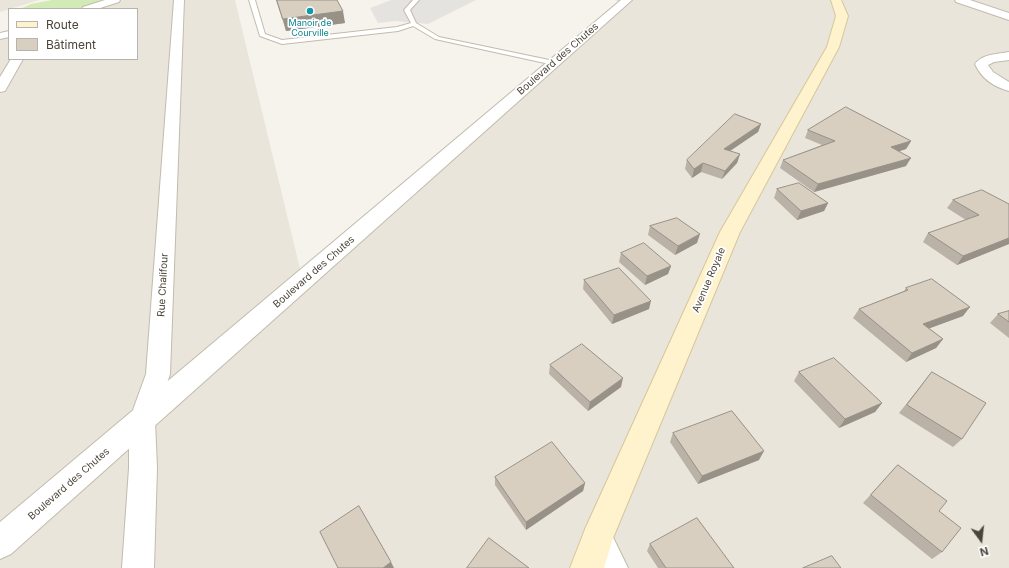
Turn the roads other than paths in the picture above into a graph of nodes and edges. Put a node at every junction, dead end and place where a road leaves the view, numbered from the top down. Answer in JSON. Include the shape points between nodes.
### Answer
{"nodes":[{"id":1,"x":115,"y":0,"type":"edge"},
{"id":2,"x":179,"y":0,"type":"edge"},
{"id":3,"x":252,"y":0,"type":"edge"},
{"id":4,"x":416,"y":0,"type":"edge"},
{"id":5,"x":627,"y":0,"type":"edge"},
{"id":6,"x":836,"y":0,"type":"edge"},
{"id":7,"x":960,"y":0,"type":"edge"},
{"id":8,"x":90,"y":8,"type":"edge"},
{"id":9,"x":1009,"y":17,"type":"edge"},
{"id":10,"x":414,"y":24,"type":"junction"},
{"id":11,"x":1009,"y":56,"type":"edge"},
{"id":12,"x":16,"y":60,"type":"edge"},
{"id":13,"x":554,"y":63,"type":"junction"},
{"id":14,"x":1009,"y":87,"type":"edge"},
{"id":15,"x":0,"y":88,"type":"edge"},
{"id":16,"x":142,"y":421,"type":"junction"},
{"id":17,"x":597,"y":538,"type":"junction"},
{"id":18,"x":0,"y":543,"type":"edge"},
{"id":19,"x":138,"y":568,"type":"edge"},
{"id":20,"x":587,"y":568,"type":"edge"},
{"id":21,"x":612,"y":568,"type":"edge"}],
"edges":[{"from":1,"to":8,"type":"street"},
{"from":2,"to":16,"type":"street","name":"Rue Chalifour","via":[[158,374]]},
{"from":3,"to":10,"type":"lane","via":[[262,35],[282,42]]},
{"from":4,"to":10,"type":"lane","via":[[407,10]]},
{"from":5,"to":13,"type":"street","name":"Boulevard des Chutes"},
{"from":6,"to":17,"type":"main road","name":"Avenue Royale","via":[[842,16],[833,47],[730,232]]},
{"from":7,"to":9,"type":"street"},
{"from":10,"to":13,"type":"lane","via":[[437,38]]},
{"from":11,"to":14,"type":"street","via":[[980,64],[983,71]]},
{"from":12,"to":15,"type":"street"},
{"from":13,"to":16,"type":"street","name":"Boulevard des Chutes"},
{"from":16,"to":18,"type":"street","name":"Boulevard des Chutes"},
{"from":16,"to":19,"type":"street","name":"Rue Chalifour","via":[[143,468]]},
{"from":17,"to":20,"type":"main road","name":"Avenue Royale"},
{"from":17,"to":21,"type":"street"}]}
